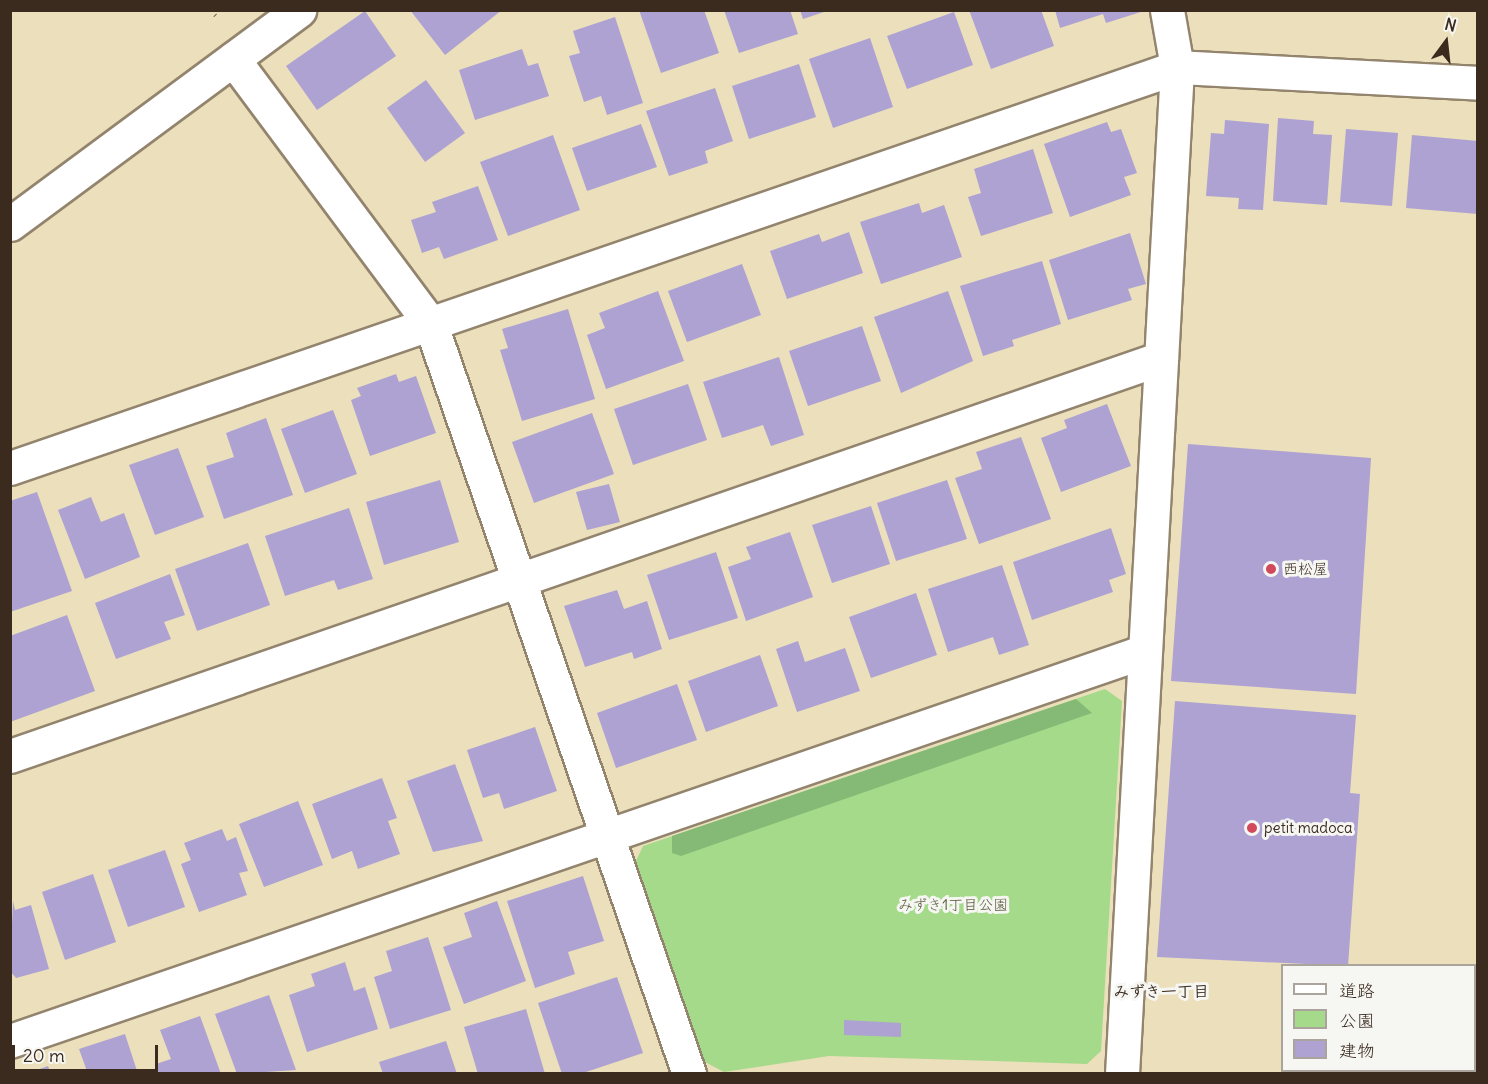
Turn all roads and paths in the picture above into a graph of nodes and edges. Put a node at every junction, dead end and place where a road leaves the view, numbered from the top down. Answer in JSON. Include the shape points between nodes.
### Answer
{"nodes":[{"id":1,"x":299,"y":10,"type":"edge"},
{"id":2,"x":1167,"y":10,"type":"edge"},
{"id":3,"x":233,"y":59,"type":"junction"},
{"id":4,"x":1177,"y":68,"type":"junction"},
{"id":5,"x":1478,"y":83,"type":"edge"},
{"id":6,"x":10,"y":224,"type":"edge"},
{"id":7,"x":431,"y":325,"type":"junction"},
{"id":8,"x":1161,"y":358,"type":"junction"},
{"id":9,"x":10,"y":468,"type":"edge"},
{"id":10,"x":516,"y":583,"type":"junction"},
{"id":11,"x":1145,"y":651,"type":"junction"},
{"id":12,"x":10,"y":756,"type":"edge"},
{"id":13,"x":603,"y":837,"type":"junction"},
{"id":14,"x":10,"y":1041,"type":"edge"},
{"id":15,"x":689,"y":1074,"type":"edge"},
{"id":16,"x":1122,"y":1074,"type":"edge"}],
"edges":[{"from":1,"to":3,"type":"street"},
{"from":2,"to":4,"type":"street"},
{"from":3,"to":6,"type":"street"},
{"from":3,"to":7,"type":"street"},
{"from":4,"to":5,"type":"street"},
{"from":4,"to":7,"type":"street"},
{"from":4,"to":8,"type":"street"},
{"from":7,"to":9,"type":"street"},
{"from":7,"to":10,"type":"street"},
{"from":8,"to":10,"type":"street"},
{"from":8,"to":11,"type":"street"},
{"from":10,"to":12,"type":"street"},
{"from":10,"to":13,"type":"street"},
{"from":11,"to":13,"type":"street"},
{"from":11,"to":16,"type":"street"},
{"from":13,"to":14,"type":"street"},
{"from":13,"to":15,"type":"street"}]}
